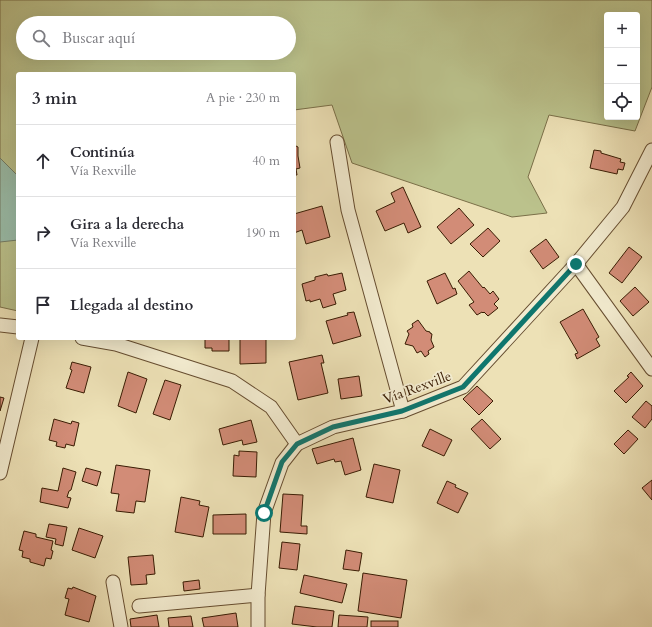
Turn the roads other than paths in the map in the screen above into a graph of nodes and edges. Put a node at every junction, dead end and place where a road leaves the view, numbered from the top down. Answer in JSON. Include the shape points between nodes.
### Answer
{"nodes":[{"id":1,"x":337,"y":142,"type":"dead end"},
{"id":2,"x":652,"y":150,"type":"edge"},
{"id":3,"x":576,"y":264,"type":"junction"},
{"id":4,"x":0,"y":325,"type":"edge"},
{"id":5,"x":16,"y":328,"type":"edge"},
{"id":6,"x":32,"y":340,"type":"edge"},
{"id":7,"x":93,"y":340,"type":"edge"},
{"id":8,"x":652,"y":369,"type":"edge"},
{"id":9,"x":402,"y":411,"type":"junction"},
{"id":10,"x":297,"y":444,"type":"junction"},
{"id":11,"x":0,"y":472,"type":"edge"},
{"id":12,"x":113,"y":582,"type":"dead end"},
{"id":13,"x":258,"y":595,"type":"junction"},
{"id":14,"x":140,"y":606,"type":"dead end"},
{"id":15,"x":121,"y":627,"type":"edge"},
{"id":16,"x":258,"y":627,"type":"edge"}],
"edges":[{"from":1,"to":9,"type":"street","via":[[348,210]]},
{"from":2,"to":3,"type":"street","name":"Vía Rexville","via":[[624,207]]},
{"from":3,"to":8,"type":"street"},
{"from":3,"to":9,"type":"street","name":"Vía Rexville","via":[[463,387]]},
{"from":4,"to":5,"type":"street"},
{"from":6,"to":11,"type":"street"},
{"from":7,"to":10,"type":"street","via":[[116,344],[232,380],[271,407]]},
{"from":9,"to":10,"type":"street","name":"Vía Rexville","via":[[333,427]]},
{"from":10,"to":13,"type":"street","name":"Vía Rexville","via":[[282,462],[264,513]]},
{"from":12,"to":15,"type":"street"},
{"from":13,"to":14,"type":"street"},
{"from":13,"to":16,"type":"street","name":"Vía Rexville"}]}
